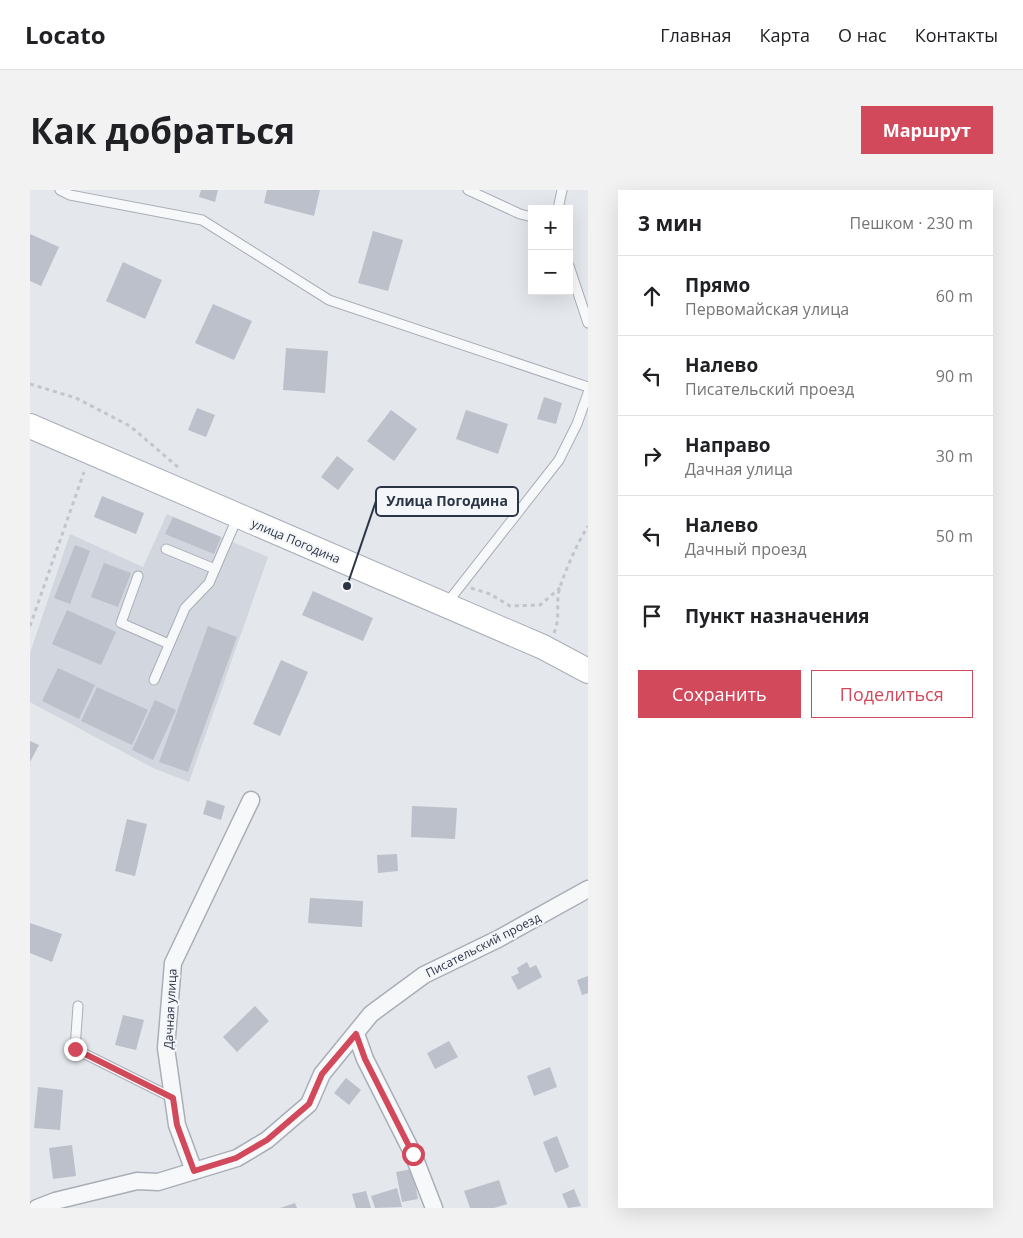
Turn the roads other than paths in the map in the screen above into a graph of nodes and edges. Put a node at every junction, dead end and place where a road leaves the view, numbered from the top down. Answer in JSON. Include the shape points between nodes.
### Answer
{"nodes":[{"id":1,"x":60,"y":190,"type":"edge"},
{"id":2,"x":468,"y":190,"type":"edge"},
{"id":3,"x":562,"y":190,"type":"edge"},
{"id":4,"x":559,"y":205,"type":"edge"},
{"id":5,"x":528,"y":216,"type":"edge"},
{"id":6,"x":573,"y":278,"type":"edge"},
{"id":7,"x":588,"y":324,"type":"edge"},
{"id":8,"x":588,"y":387,"type":"edge"},
{"id":9,"x":588,"y":393,"type":"edge"},
{"id":10,"x":30,"y":426,"type":"edge"},
{"id":11,"x":238,"y":516,"type":"junction"},
{"id":12,"x":166,"y":549,"type":"dead end"},
{"id":13,"x":215,"y":569,"type":"junction"},
{"id":14,"x":138,"y":576,"type":"dead end"},
{"id":15,"x":446,"y":605,"type":"junction"},
{"id":16,"x":169,"y":644,"type":"junction"},
{"id":17,"x":588,"y":671,"type":"edge"},
{"id":18,"x":154,"y":680,"type":"dead end"},
{"id":19,"x":251,"y":800,"type":"dead end"},
{"id":20,"x":588,"y":889,"type":"edge"},
{"id":21,"x":78,"y":1006,"type":"dead end"},
{"id":22,"x":356,"y":1034,"type":"junction"},
{"id":23,"x":173,"y":1098,"type":"junction"},
{"id":24,"x":194,"y":1171,"type":"junction"},
{"id":25,"x":86,"y":1201,"type":"edge"},
{"id":26,"x":37,"y":1208,"type":"edge"},
{"id":27,"x":434,"y":1208,"type":"edge"}],
"edges":[{"from":1,"to":8,"type":"lane","via":[[70,195],[202,220],[330,300]]},
{"from":2,"to":5,"type":"lane"},
{"from":3,"to":4,"type":"lane"},
{"from":6,"to":7,"type":"lane"},
{"from":9,"to":15,"type":"lane","via":[[559,460]]},
{"from":10,"to":11,"type":"main road","name":"улица Погодина"},
{"from":11,"to":13,"type":"lane"},
{"from":11,"to":15,"type":"main road","name":"улица Погодина"},
{"from":12,"to":13,"type":"lane"},
{"from":13,"to":16,"type":"lane","via":[[209,583],[185,608]]},
{"from":14,"to":16,"type":"lane","via":[[120,623]]},
{"from":15,"to":17,"type":"main road","name":"улица Погодина"},
{"from":16,"to":18,"type":"lane"},
{"from":19,"to":23,"type":"street","name":"Дачная улица","via":[[173,963],[166,1048]]},
{"from":20,"to":22,"type":"street","name":"Писательский проезд","via":[[424,975],[371,1014]]},
{"from":21,"to":23,"type":"lane","via":[[75,1049]]},
{"from":22,"to":24,"type":"street","name":"Писательский проезд","via":[[322,1074],[309,1104],[274,1134],[236,1158]]},
{"from":22,"to":27,"type":"street","via":[[365,1059],[413,1154]]},
{"from":23,"to":24,"type":"street","name":"Дачная улица","via":[[177,1125]]},
{"from":24,"to":25,"type":"street","name":"Писательский проезд","via":[[158,1182],[137,1181]]},
{"from":25,"to":26,"type":"street","name":"Писательский проезд","via":[[55,1201]]}]}
